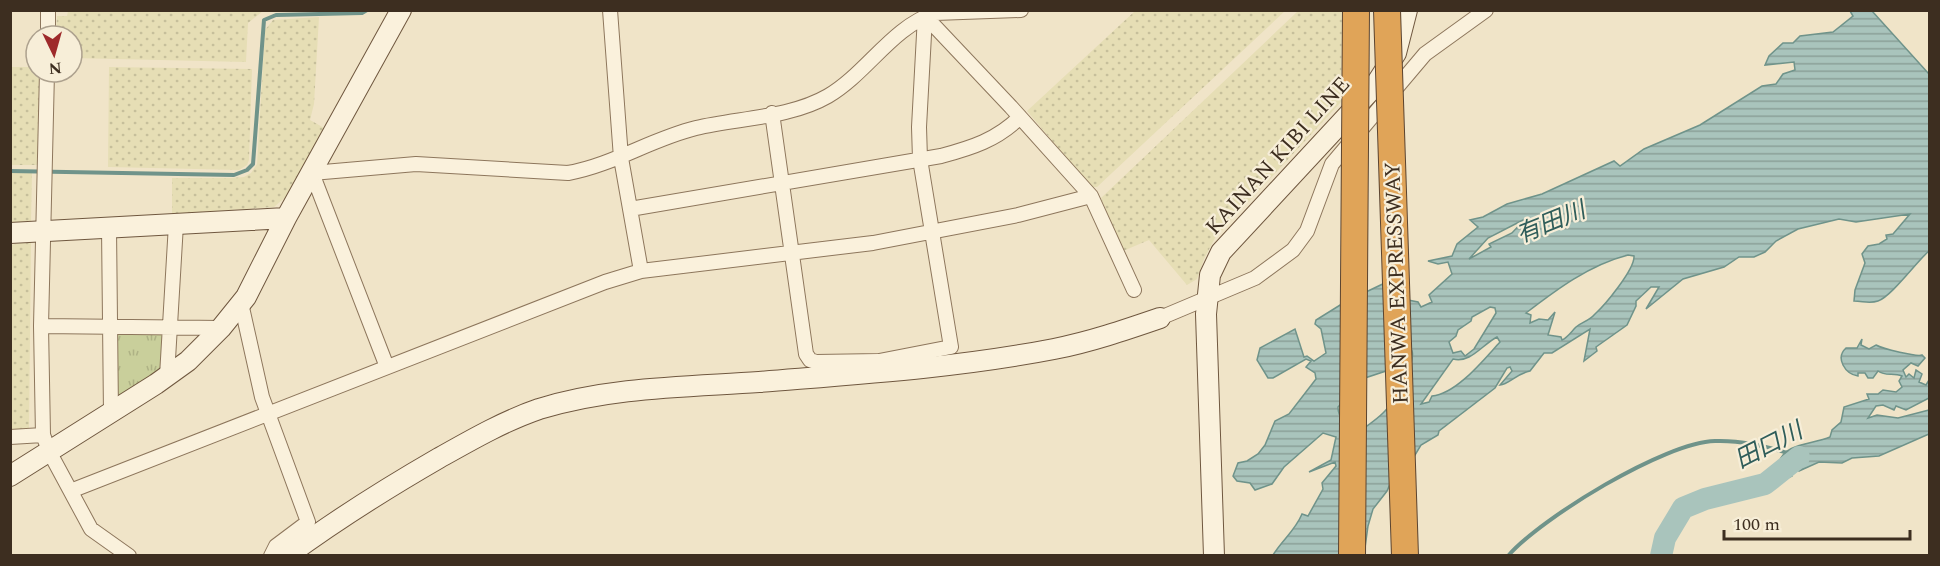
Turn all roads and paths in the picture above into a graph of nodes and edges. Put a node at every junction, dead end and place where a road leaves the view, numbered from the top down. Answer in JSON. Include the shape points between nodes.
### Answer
{"nodes":[{"id":1,"x":401,"y":10,"type":"edge"},
{"id":2,"x":610,"y":10,"type":"edge"},
{"id":3,"x":1021,"y":10,"type":"edge"},
{"id":4,"x":1356,"y":10,"type":"edge"},
{"id":5,"x":1387,"y":10,"type":"edge"},
{"id":6,"x":1407,"y":10,"type":"edge"},
{"id":7,"x":1486,"y":10,"type":"edge"},
{"id":8,"x":925,"y":16,"type":"junction"},
{"id":9,"x":47,"y":84,"type":"edge"},
{"id":10,"x":772,"y":113,"type":"junction"},
{"id":11,"x":1020,"y":117,"type":"junction"},
{"id":12,"x":621,"y":158,"type":"junction"},
{"id":13,"x":920,"y":159,"type":"junction"},
{"id":14,"x":312,"y":173,"type":"junction"},
{"id":15,"x":782,"y":183,"type":"junction"},
{"id":16,"x":1090,"y":196,"type":"junction"},
{"id":17,"x":630,"y":209,"type":"junction"},
{"id":18,"x":286,"y":218,"type":"junction"},
{"id":19,"x":176,"y":224,"type":"junction"},
{"id":20,"x":109,"y":228,"type":"junction"},
{"id":21,"x":42,"y":231,"type":"junction"},
{"id":22,"x":932,"y":232,"type":"junction"},
{"id":23,"x":10,"y":233,"type":"edge"},
{"id":24,"x":792,"y":253,"type":"junction"},
{"id":25,"x":641,"y":271,"type":"junction"},
{"id":26,"x":1134,"y":290,"type":"dead end"},
{"id":27,"x":241,"y":303,"type":"junction"},
{"id":28,"x":1206,"y":307,"type":"junction"},
{"id":29,"x":1160,"y":318,"type":"joint"},
{"id":30,"x":110,"y":325,"type":"junction"},
{"id":31,"x":41,"y":326,"type":"junction"},
{"id":32,"x":170,"y":327,"type":"junction"},
{"id":33,"x":221,"y":328,"type":"junction"},
{"id":34,"x":387,"y":367,"type":"junction"},
{"id":35,"x":879,"y":367,"type":"junction"},
{"id":36,"x":167,"y":376,"type":"junction"},
{"id":37,"x":268,"y":413,"type":"junction"},
{"id":38,"x":111,"y":414,"type":"junction"},
{"id":39,"x":10,"y":437,"type":"edge"},
{"id":40,"x":47,"y":444,"type":"junction"},
{"id":41,"x":10,"y":477,"type":"edge"},
{"id":42,"x":72,"y":490,"type":"junction"},
{"id":43,"x":129,"y":555,"type":"edge"},
{"id":44,"x":271,"y":555,"type":"edge"},
{"id":45,"x":287,"y":555,"type":"edge"},
{"id":46,"x":1214,"y":555,"type":"edge"},
{"id":47,"x":1352,"y":555,"type":"edge"},
{"id":48,"x":1405,"y":555,"type":"edge"}],
"edges":[{"from":1,"to":14,"type":"street"},
{"from":2,"to":12,"type":"street"},
{"from":3,"to":8,"type":"street"},
{"from":4,"to":47,"type":"highway","name":"HANWA EXPRESSWAY","bridge":true},
{"from":5,"to":48,"type":"highway","name":"HANWA EXPRESSWAY","bridge":true},
{"from":6,"to":28,"type":"street","name":"KAINAN KIBI LINE","via":[[1396,53],[1374,87],[1229,241],[1210,275]]},
{"from":7,"to":28,"type":"street","via":[[1425,54],[1332,164],[1307,231],[1293,250]]},
{"from":8,"to":10,"type":"street","via":[[827,97]]},
{"from":8,"to":11,"type":"street"},
{"from":8,"to":13,"type":"street"},
{"from":9,"to":21,"type":"street"},
{"from":10,"to":12,"type":"street","via":[[694,129]]},
{"from":10,"to":15,"type":"street"},
{"from":11,"to":13,"type":"street","via":[[998,136],[976,146]]},
{"from":11,"to":16,"type":"street"},
{"from":12,"to":14,"type":"street","via":[[568,173],[416,164]]},
{"from":12,"to":17,"type":"street"},
{"from":13,"to":15,"type":"street"},
{"from":13,"to":22,"type":"street"},
{"from":14,"to":18,"type":"street"},
{"from":14,"to":34,"type":"street"},
{"from":15,"to":17,"type":"street"},
{"from":15,"to":24,"type":"street"},
{"from":16,"to":22,"type":"street"},
{"from":16,"to":26,"type":"street"},
{"from":17,"to":25,"type":"street"},
{"from":18,"to":19,"type":"street"},
{"from":18,"to":27,"type":"street"},
{"from":19,"to":20,"type":"street"},
{"from":19,"to":32,"type":"street"},
{"from":20,"to":21,"type":"street"},
{"from":20,"to":30,"type":"street"},
{"from":21,"to":23,"type":"street"},
{"from":21,"to":31,"type":"street"},
{"from":22,"to":24,"type":"street"},
{"from":22,"to":35,"type":"street","via":[[951,347]]},
{"from":24,"to":25,"type":"street"},
{"from":24,"to":35,"type":"street","via":[[804,345],[810,360]]},
{"from":25,"to":34,"type":"street"},
{"from":27,"to":33,"type":"street"},
{"from":27,"to":37,"type":"street","via":[[255,373]]},
{"from":28,"to":29,"type":"street"},
{"from":28,"to":46,"type":"street","name":"KAINAN KIBI LINE"},
{"from":29,"to":35,"type":"street","via":[[1103,338],[1054,349],[973,363]]},
{"from":30,"to":31,"type":"street"},
{"from":30,"to":32,"type":"street"},
{"from":30,"to":38,"type":"street"},
{"from":31,"to":40,"type":"street"},
{"from":32,"to":33,"type":"street"},
{"from":32,"to":36,"type":"street"},
{"from":33,"to":36,"type":"street"},
{"from":34,"to":37,"type":"street"},
{"from":35,"to":45,"type":"street","via":[[630,391],[585,397],[538,410],[431,463]]},
{"from":36,"to":38,"type":"street"},
{"from":37,"to":42,"type":"street"},
{"from":37,"to":44,"type":"street","via":[[308,522],[276,546]]},
{"from":38,"to":40,"type":"street"},
{"from":39,"to":40,"type":"street"},
{"from":40,"to":41,"type":"street"},
{"from":40,"to":42,"type":"street"},
{"from":42,"to":43,"type":"street","via":[[91,529]]}]}
